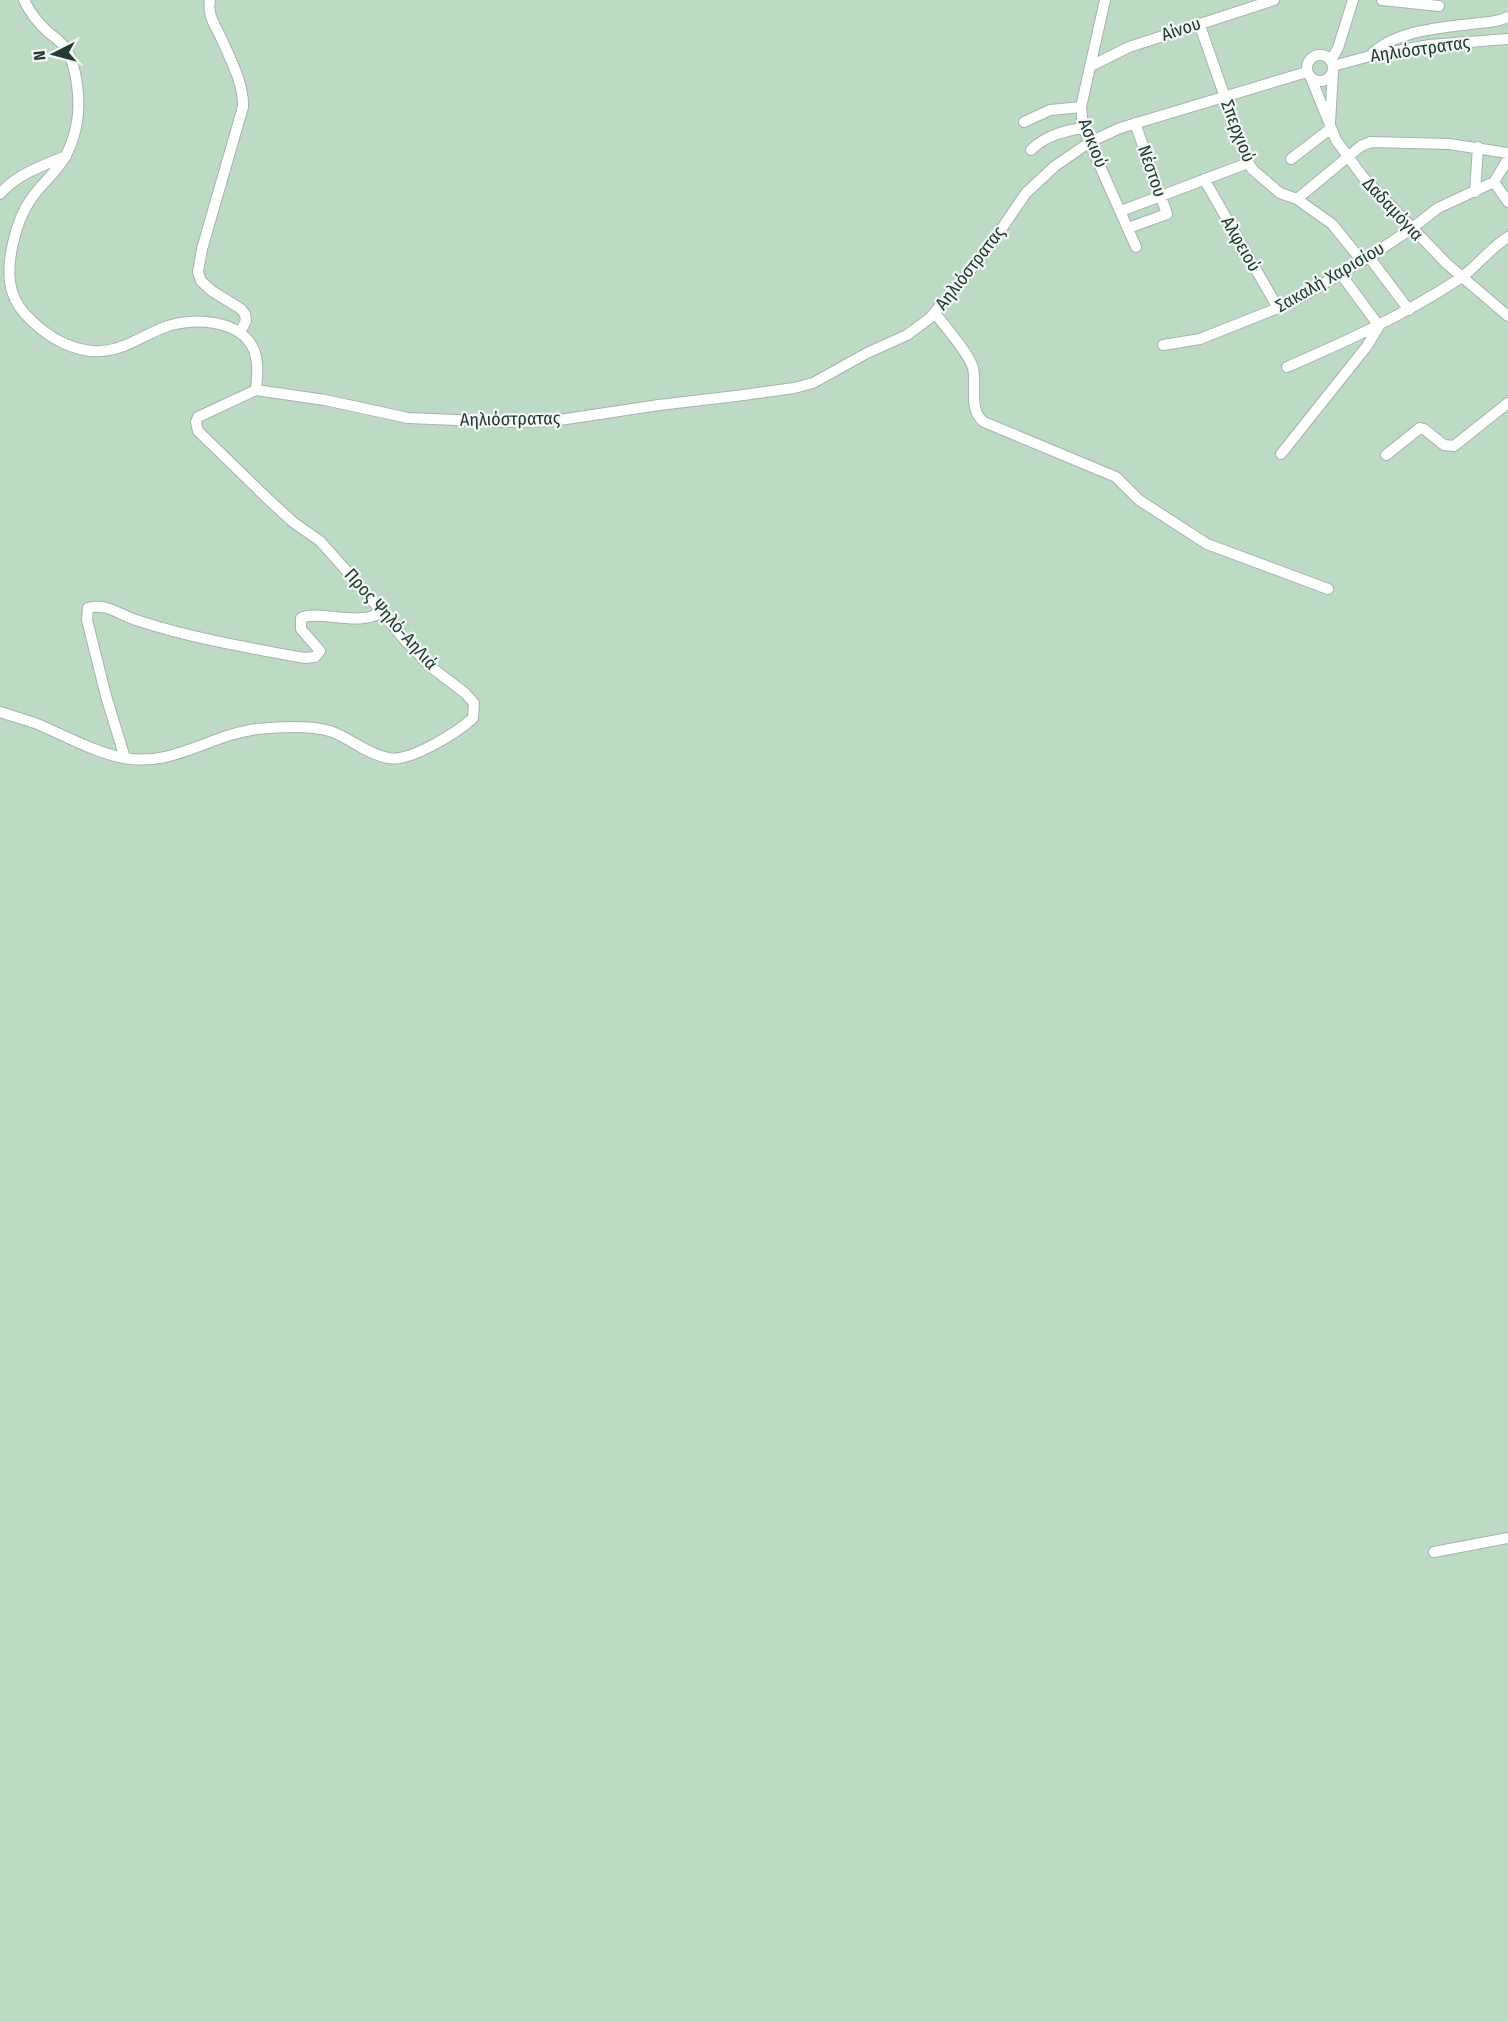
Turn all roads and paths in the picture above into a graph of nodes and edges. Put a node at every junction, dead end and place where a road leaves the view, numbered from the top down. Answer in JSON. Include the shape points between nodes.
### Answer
{"nodes":[{"id":1,"x":24,"y":0,"type":"edge"},
{"id":2,"x":210,"y":0,"type":"edge"},
{"id":3,"x":1105,"y":0,"type":"edge"},
{"id":4,"x":1274,"y":0,"type":"edge"},
{"id":5,"x":1353,"y":0,"type":"edge"},
{"id":6,"x":1382,"y":0,"type":"edge"},
{"id":7,"x":1258,"y":2,"type":"edge"},
{"id":8,"x":1439,"y":6,"type":"dead end"},
{"id":9,"x":1508,"y":17,"type":"edge"},
{"id":10,"x":1199,"y":23,"type":"junction"},
{"id":11,"x":1508,"y":39,"type":"edge"},
{"id":12,"x":1370,"y":56,"type":"junction"},
{"id":13,"x":1091,"y":66,"type":"junction"},
{"id":14,"x":1332,"y":66,"type":"junction"},
{"id":15,"x":1309,"y":75,"type":"junction"},
{"id":16,"x":1225,"y":97,"type":"junction"},
{"id":17,"x":1081,"y":106,"type":"junction"},
{"id":18,"x":1024,"y":122,"type":"dead end"},
{"id":19,"x":1135,"y":123,"type":"junction"},
{"id":20,"x":1083,"y":128,"type":"junction"},
{"id":21,"x":1330,"y":129,"type":"junction"},
{"id":22,"x":1090,"y":142,"type":"junction"},
{"id":23,"x":1478,"y":147,"type":"junction"},
{"id":24,"x":1031,"y":150,"type":"dead end"},
{"id":25,"x":1508,"y":153,"type":"edge"},
{"id":26,"x":66,"y":156,"type":"junction"},
{"id":27,"x":1347,"y":158,"type":"junction"},
{"id":28,"x":1291,"y":159,"type":"dead end"},
{"id":29,"x":1508,"y":159,"type":"edge"},
{"id":30,"x":1248,"y":163,"type":"junction"},
{"id":31,"x":1204,"y":179,"type":"junction"},
{"id":32,"x":1494,"y":182,"type":"junction"},
{"id":33,"x":1475,"y":192,"type":"junction"},
{"id":34,"x":0,"y":194,"type":"edge"},
{"id":35,"x":1160,"y":196,"type":"junction"},
{"id":36,"x":1297,"y":199,"type":"junction"},
{"id":37,"x":1508,"y":202,"type":"edge"},
{"id":38,"x":1120,"y":211,"type":"junction"},
{"id":39,"x":1128,"y":228,"type":"junction"},
{"id":40,"x":1412,"y":229,"type":"junction"},
{"id":41,"x":1508,"y":237,"type":"edge"},
{"id":42,"x":1136,"y":247,"type":"dead end"},
{"id":43,"x":1365,"y":259,"type":"junction"},
{"id":44,"x":1340,"y":273,"type":"junction"},
{"id":45,"x":1461,"y":278,"type":"junction"},
{"id":46,"x":1278,"y":308,"type":"junction"},
{"id":47,"x":1409,"y":310,"type":"junction"},
{"id":48,"x":935,"y":314,"type":"junction"},
{"id":49,"x":1508,"y":316,"type":"edge"},
{"id":50,"x":1379,"y":326,"type":"junction"},
{"id":51,"x":240,"y":332,"type":"junction"},
{"id":52,"x":1163,"y":345,"type":"dead end"},
{"id":53,"x":1287,"y":367,"type":"dead end"},
{"id":54,"x":256,"y":390,"type":"junction"},
{"id":55,"x":1508,"y":403,"type":"edge"},
{"id":56,"x":1281,"y":454,"type":"dead end"},
{"id":57,"x":1386,"y":455,"type":"dead end"},
{"id":58,"x":1328,"y":589,"type":"dead end"},
{"id":59,"x":382,"y":613,"type":"junction"},
{"id":60,"x":0,"y":712,"type":"edge"},
{"id":61,"x":125,"y":758,"type":"junction"},
{"id":62,"x":1508,"y":1538,"type":"edge"},
{"id":63,"x":1434,"y":1552,"type":"dead end"}],
"edges":[{"from":1,"to":26,"type":"street","via":[[38,22],[65,47],[74,68],[78,117]]},
{"from":2,"to":51,"type":"street","via":[[211,18],[242,90],[243,107],[198,272],[205,286],[245,314]]},
{"from":3,"to":13,"type":"street","name":"Ασκιού"},
{"from":4,"to":7,"type":"street","name":"Αίνου"},
{"from":5,"to":14,"type":"street"},
{"from":6,"to":8,"type":"street"},
{"from":7,"to":10,"type":"street","name":"Αίνου"},
{"from":9,"to":12,"type":"street","via":[[1398,37]]},
{"from":10,"to":13,"type":"street","name":"Αίνου","via":[[1129,47]]},
{"from":10,"to":16,"type":"street","name":"Σπερχιού"},
{"from":11,"to":12,"type":"street","name":"Αηλιόστρατας","via":[[1450,43]]},
{"from":12,"to":14,"type":"street","name":"Αηλιόστρατας"},
{"from":13,"to":17,"type":"street","name":"Ασκιού"},
{"from":14,"to":15,"type":"street","name":"Αηλιόστρατας","via":[[1328,79],[1323,81]]},
{"from":14,"to":15,"type":"street","name":"Αηλιόστρατας","via":[[1323,55],[1314,56],[1308,63]]},
{"from":14,"to":21,"type":"street"},
{"from":15,"to":16,"type":"street","name":"Αηλιόστρατας"},
{"from":15,"to":21,"type":"street","name":"Δαδαμόγια"},
{"from":16,"to":19,"type":"street","name":"Αηλιόστρατας"},
{"from":16,"to":30,"type":"street","name":"Σπερχιού"},
{"from":17,"to":18,"type":"street","via":[[1050,110]]},
{"from":17,"to":20,"type":"street","name":"Ασκιού"},
{"from":19,"to":22,"type":"street","name":"Αηλιόστρατας"},
{"from":19,"to":35,"type":"street","name":"Νέστου"},
{"from":20,"to":22,"type":"street","name":"Ασκιού"},
{"from":20,"to":24,"type":"street","via":[[1044,139]]},
{"from":21,"to":27,"type":"street","name":"Δαδαμόγια"},
{"from":21,"to":28,"type":"street"},
{"from":22,"to":38,"type":"street","name":"Ασκιού"},
{"from":22,"to":48,"type":"street","name":"Αηλιόστρατας","via":[[1055,166],[1026,193],[987,250]]},
{"from":23,"to":25,"type":"street"},
{"from":23,"to":27,"type":"street","via":[[1371,142]]},
{"from":23,"to":33,"type":"street"},
{"from":26,"to":34,"type":"street","via":[[31,172]]},
{"from":26,"to":51,"type":"street","via":[[30,200],[14,243],[9,269],[12,293],[33,322],[66,344],[100,352],[180,323],[213,324]]},
{"from":27,"to":36,"type":"street"},
{"from":27,"to":40,"type":"street","name":"Δαδαμόγια"},
{"from":29,"to":32,"type":"street"},
{"from":30,"to":31,"type":"street"},
{"from":30,"to":36,"type":"street","name":"Σπερχιού","via":[[1280,193]]},
{"from":31,"to":35,"type":"street"},
{"from":31,"to":46,"type":"street","name":"Αλφειού"},
{"from":32,"to":33,"type":"street","name":"Σακαλή Χαρισίου"},
{"from":32,"to":37,"type":"street"},
{"from":33,"to":40,"type":"street","name":"Σακαλή Χαρισίου","via":[[1438,208]]},
{"from":35,"to":38,"type":"street"},
{"from":35,"to":39,"type":"street","name":"Νέστου","via":[[1167,214]]},
{"from":36,"to":43,"type":"street","name":"Σπερχιού","via":[[1332,224]]},
{"from":38,"to":39,"type":"street","name":"Ασκιού"},
{"from":39,"to":42,"type":"street","name":"Ασκιού"},
{"from":40,"to":43,"type":"street","name":"Σακαλή Χαρισίου"},
{"from":40,"to":45,"type":"street","name":"Δαδαμόγια"},
{"from":41,"to":45,"type":"street"},
{"from":43,"to":44,"type":"street","name":"Σακαλή Χαρισίου"},
{"from":43,"to":47,"type":"street","name":"Σπερχιού"},
{"from":44,"to":46,"type":"street","name":"Σακαλή Χαρισίου"},
{"from":44,"to":50,"type":"street"},
{"from":45,"to":47,"type":"street"},
{"from":45,"to":49,"type":"street","name":"Δαδαμόγια"},
{"from":46,"to":52,"type":"street","name":"Σακαλή Χαρισίου","via":[[1200,339]]},
{"from":47,"to":50,"type":"street"},
{"from":48,"to":54,"type":"street","name":"Αηλιόστρατας","via":[[907,335],[867,352],[813,383],[553,421],[408,418]]},
{"from":48,"to":58,"type":"street","via":[[967,356],[972,368],[975,408],[984,422],[1116,477],[1139,500],[1207,544]]},
{"from":50,"to":53,"type":"street"},
{"from":50,"to":56,"type":"street"},
{"from":51,"to":54,"type":"street","via":[[256,356]]},
{"from":54,"to":59,"type":"street","name":"Προς Ψηλό-ΑηΛιά","via":[[198,417],[198,431],[293,522],[320,541]]},
{"from":55,"to":57,"type":"street","via":[[1454,446],[1444,445],[1420,428]]},
{"from":59,"to":61,"type":"street","name":"Προς Ψηλό-ΑηΛιά","via":[[431,667],[474,703],[473,718],[438,744],[390,759],[329,731],[291,728],[255,730],[182,754]]},
{"from":59,"to":61,"type":"street","via":[[364,618],[307,614],[301,618],[301,629],[320,651],[315,657],[305,658],[135,620],[100,605],[88,608],[95,653]]},
{"from":60,"to":61,"type":"street","name":"Προς Ψηλό-ΑηΛιά"},
{"from":62,"to":63,"type":"street"}]}
